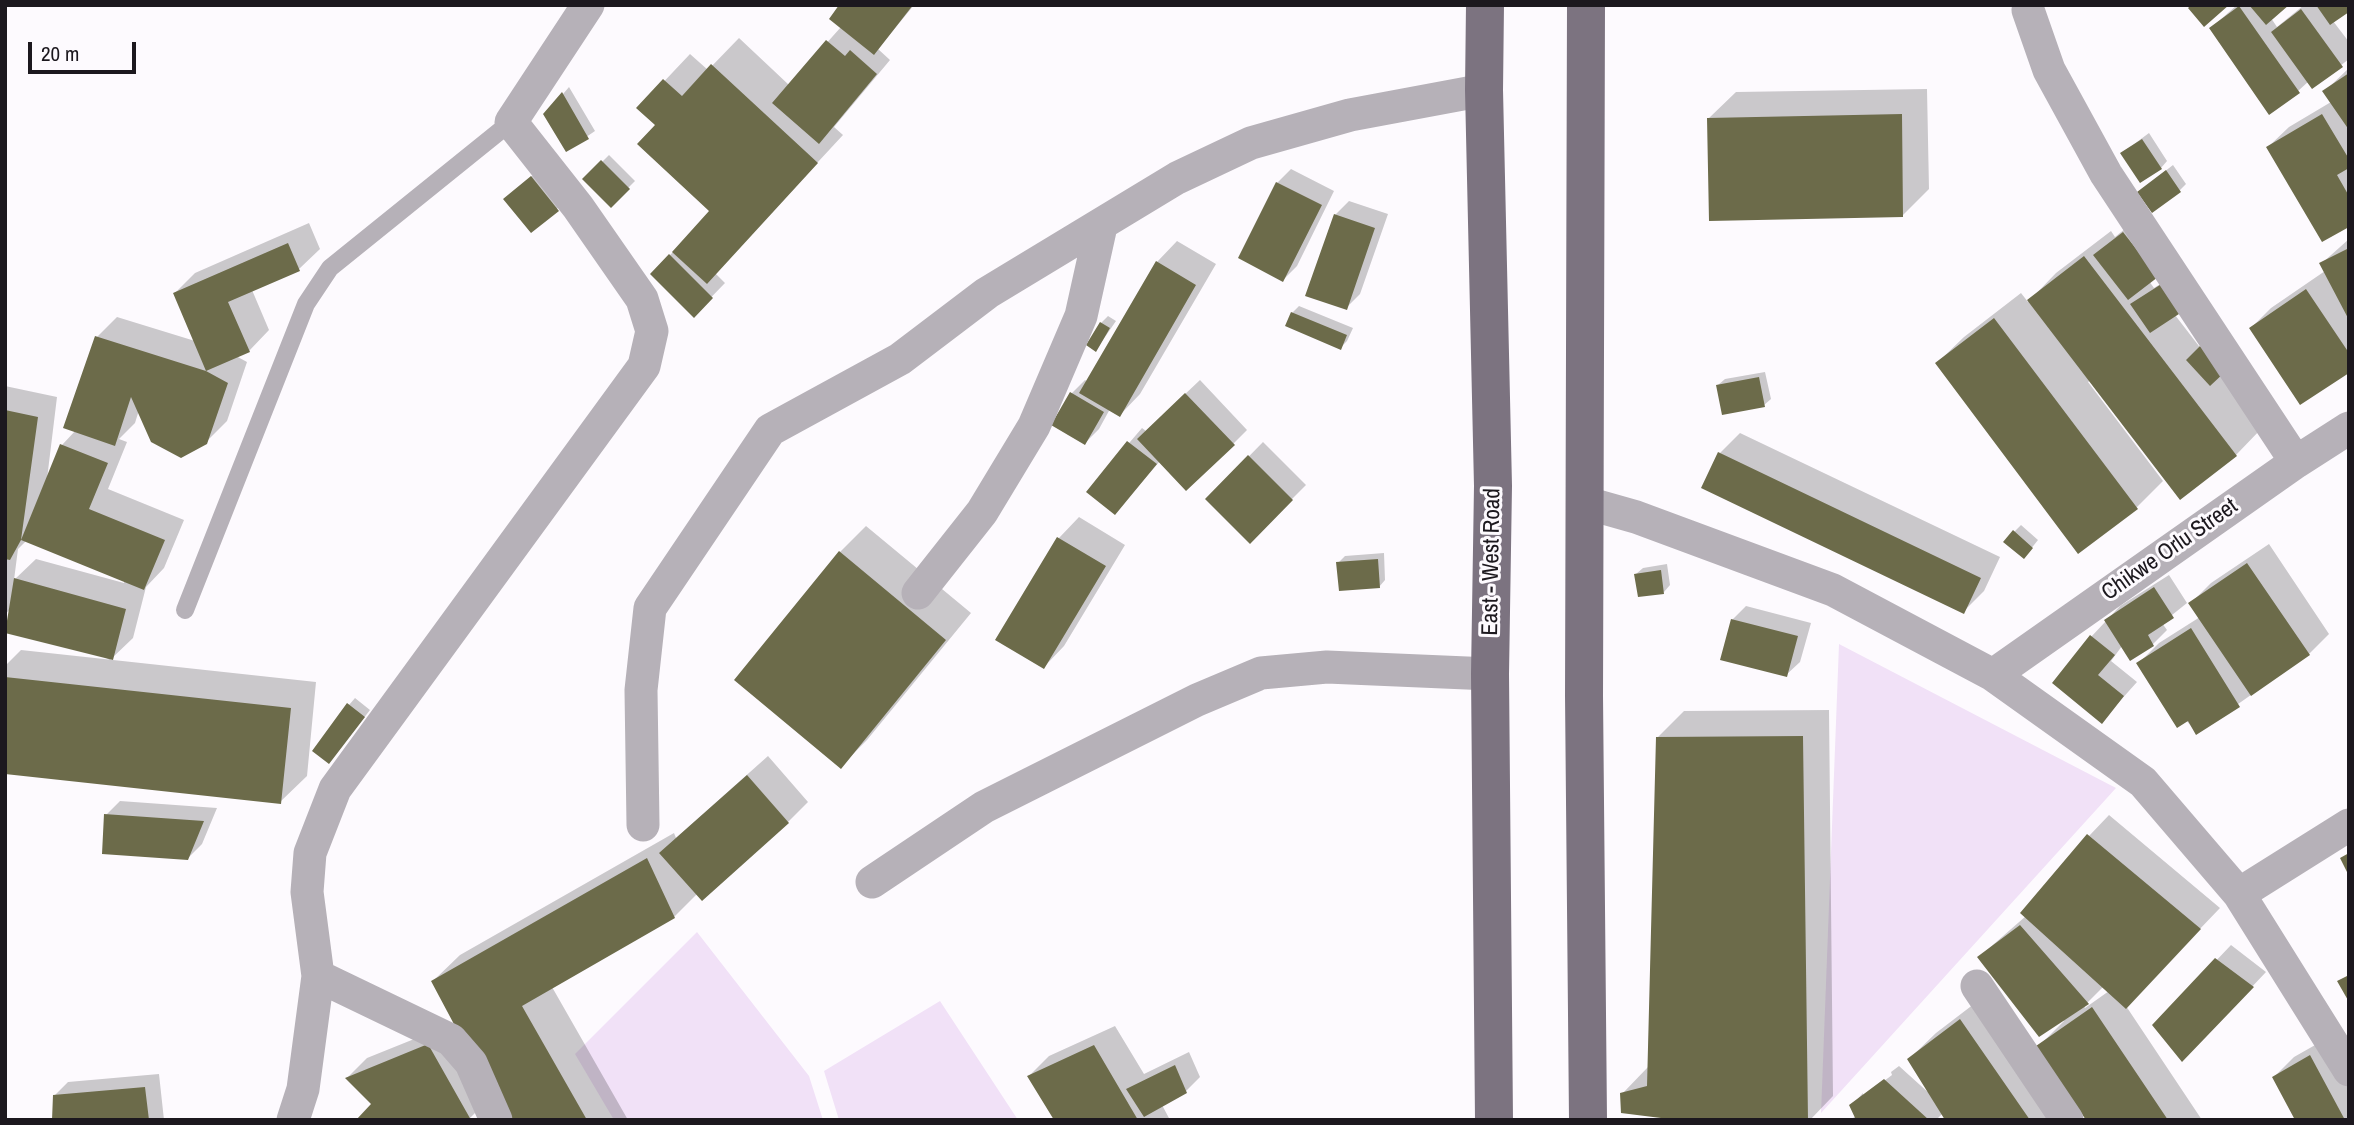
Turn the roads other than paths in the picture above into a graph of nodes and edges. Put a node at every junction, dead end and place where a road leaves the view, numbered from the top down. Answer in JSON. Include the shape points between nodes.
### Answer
{"nodes":[{"id":1,"x":587,"y":5,"type":"edge"},
{"id":2,"x":1485,"y":5,"type":"edge"},
{"id":3,"x":1586,"y":5,"type":"edge"},
{"id":4,"x":2028,"y":10,"type":"dead end"},
{"id":5,"x":1484,"y":90,"type":"junction"},
{"id":6,"x":511,"y":122,"type":"junction"},
{"id":7,"x":1101,"y":226,"type":"junction"},
{"id":8,"x":2349,"y":428,"type":"edge"},
{"id":9,"x":2296,"y":462,"type":"junction"},
{"id":10,"x":1583,"y":502,"type":"junction"},
{"id":11,"x":918,"y":593,"type":"dead end"},
{"id":12,"x":185,"y":610,"type":"dead end"},
{"id":13,"x":1490,"y":674,"type":"junction"},
{"id":14,"x":1993,"y":675,"type":"junction"},
{"id":15,"x":643,"y":825,"type":"dead end"},
{"id":16,"x":2349,"y":825,"type":"edge"},
{"id":17,"x":872,"y":883,"type":"dead end"},
{"id":18,"x":2239,"y":894,"type":"junction"},
{"id":19,"x":318,"y":976,"type":"junction"},
{"id":20,"x":1978,"y":986,"type":"dead end"},
{"id":21,"x":2346,"y":1060,"type":"edge"},
{"id":22,"x":293,"y":1120,"type":"edge"},
{"id":23,"x":496,"y":1120,"type":"edge"},
{"id":24,"x":1494,"y":1120,"type":"edge"},
{"id":25,"x":1588,"y":1120,"type":"edge"},
{"id":26,"x":2067,"y":1120,"type":"edge"}],
"edges":[{"from":1,"to":6,"type":"street"},
{"from":2,"to":5,"type":"main road","name":"East - West Road"},
{"from":3,"to":10,"type":"main road"},
{"from":4,"to":9,"type":"street","via":[[2049,70],[2106,174]]},
{"from":5,"to":7,"type":"street","via":[[1350,115],[1251,143],[1177,177]]},
{"from":5,"to":13,"type":"main road","name":"East - West Road","via":[[1493,486]]},
{"from":6,"to":12,"type":"lane","via":[[330,268],[306,304]]},
{"from":6,"to":19,"type":"street","via":[[642,299],[652,331],[643,366],[334,789],[310,853],[307,892]]},
{"from":7,"to":11,"type":"street","via":[[1081,316],[1034,426],[982,512]]},
{"from":7,"to":15,"type":"street","via":[[987,293],[900,359],[770,430],[650,608],[641,690]]},
{"from":8,"to":9,"type":"street","name":"Chikwe Orlu Street"},
{"from":9,"to":14,"type":"street","name":"Chikwe Orlu Street"},
{"from":10,"to":14,"type":"street","via":[[1833,590]]},
{"from":10,"to":25,"type":"main road"},
{"from":13,"to":17,"type":"street","via":[[1327,667],[1261,673],[984,807]]},
{"from":13,"to":24,"type":"main road","name":"East - West Road"},
{"from":14,"to":18,"type":"street","via":[[2143,782]]},
{"from":16,"to":18,"type":"street"},
{"from":18,"to":21,"type":"street"},
{"from":19,"to":22,"type":"street","via":[[303,1089]]},
{"from":19,"to":23,"type":"street","via":[[450,1040],[471,1063]]},
{"from":20,"to":26,"type":"street"}]}
